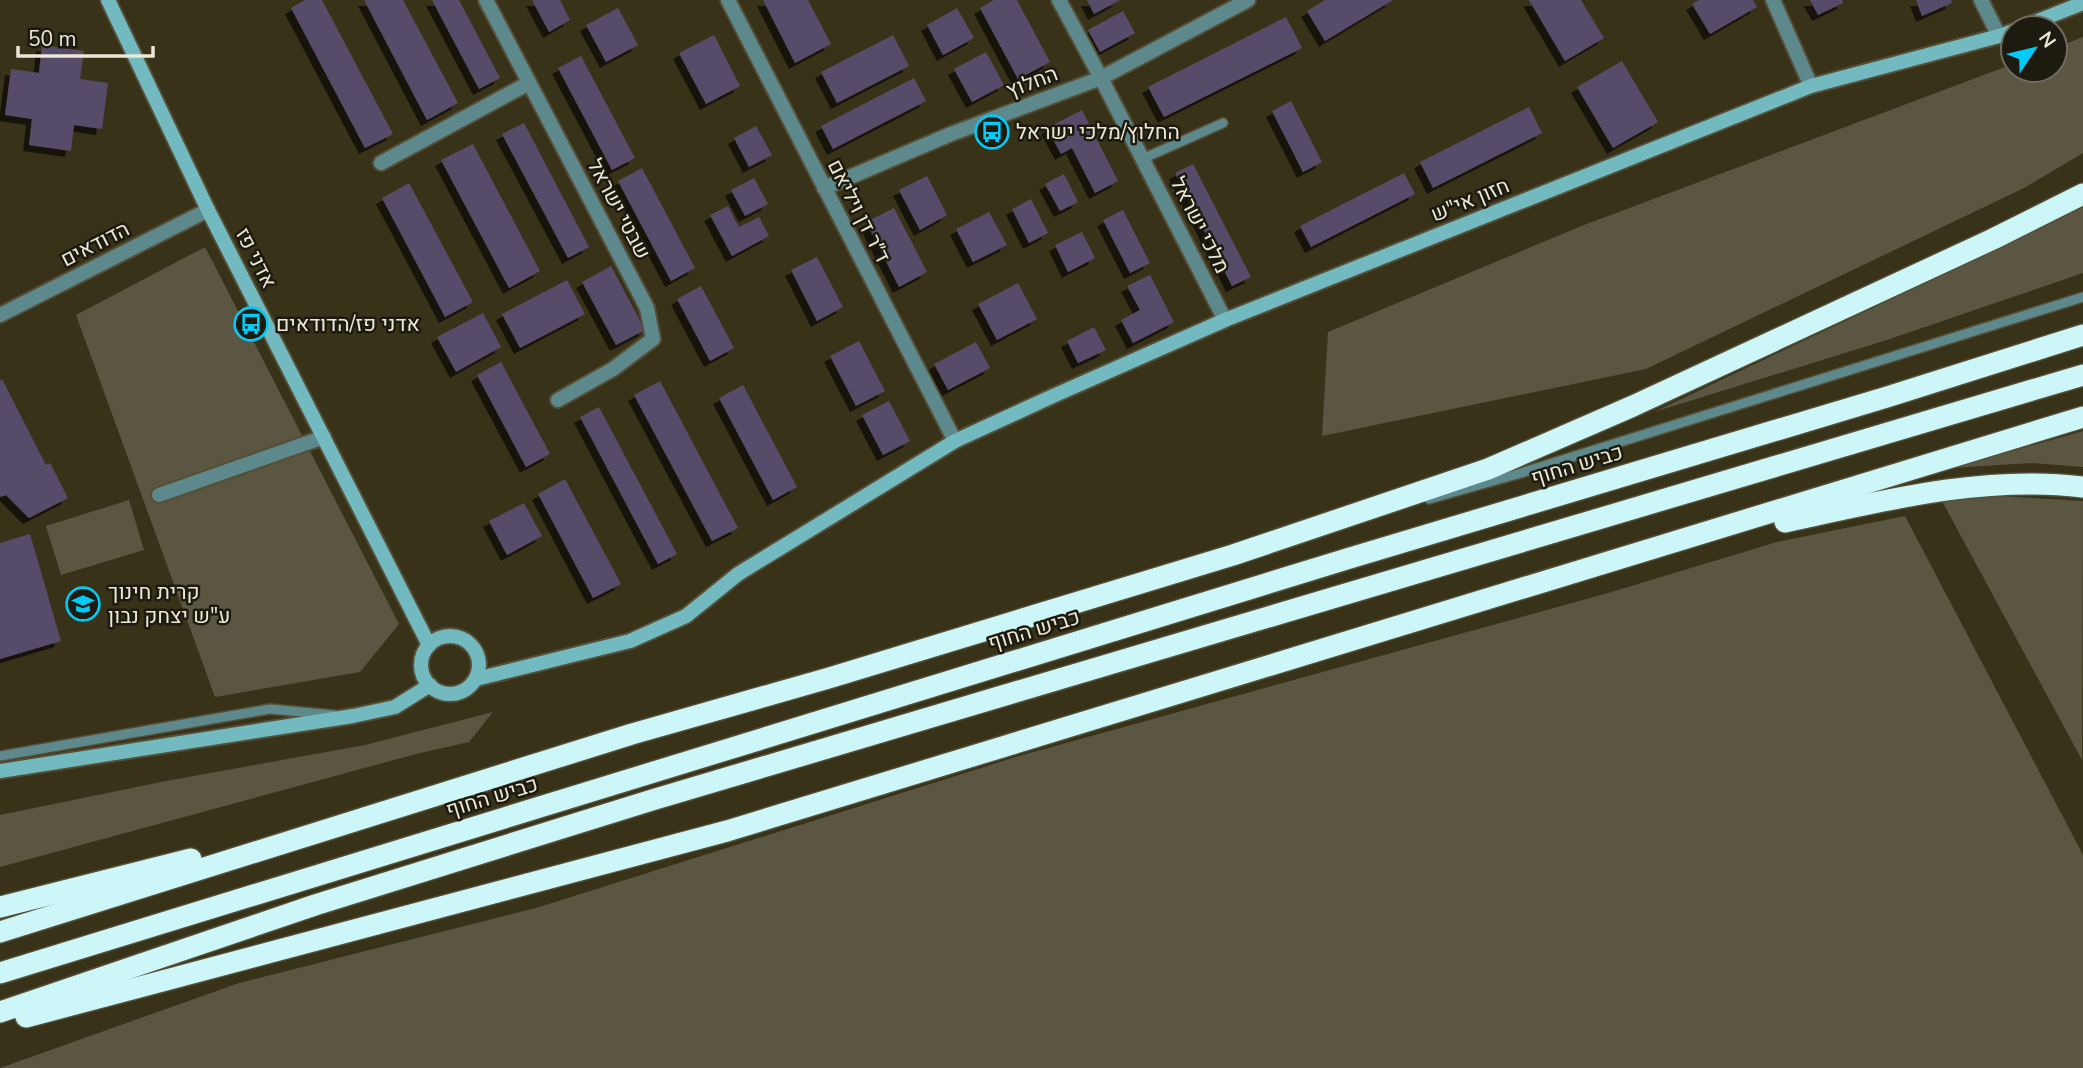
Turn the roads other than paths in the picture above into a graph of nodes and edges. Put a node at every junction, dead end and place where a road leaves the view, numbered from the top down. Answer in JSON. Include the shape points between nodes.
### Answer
{"nodes":[{"id":1,"x":108,"y":0,"type":"edge"},
{"id":2,"x":486,"y":0,"type":"edge"},
{"id":3,"x":728,"y":0,"type":"edge"},
{"id":4,"x":1059,"y":0,"type":"edge"},
{"id":5,"x":1248,"y":0,"type":"edge"},
{"id":6,"x":1773,"y":0,"type":"edge"},
{"id":7,"x":1981,"y":0,"type":"edge"},
{"id":8,"x":2083,"y":3,"type":"edge"},
{"id":9,"x":2055,"y":14,"type":"edge"},
{"id":10,"x":1999,"y":24,"type":"edge"},
{"id":11,"x":1999,"y":35,"type":"edge"},
{"id":12,"x":1101,"y":78,"type":"junction"},
{"id":13,"x":529,"y":83,"type":"junction"},
{"id":14,"x":1811,"y":86,"type":"junction"},
{"id":15,"x":1223,"y":123,"type":"dead end"},
{"id":16,"x":1142,"y":159,"type":"junction"},
{"id":17,"x":381,"y":163,"type":"dead end"},
{"id":18,"x":824,"y":188,"type":"junction"},
{"id":19,"x":2083,"y":194,"type":"edge"},
{"id":20,"x":208,"y":210,"type":"junction"},
{"id":21,"x":2083,"y":297,"type":"edge"},
{"id":22,"x":0,"y":315,"type":"edge"},
{"id":23,"x":1225,"y":320,"type":"junction"},
{"id":24,"x":2083,"y":335,"type":"edge"},
{"id":25,"x":2083,"y":375,"type":"edge"},
{"id":26,"x":558,"y":400,"type":"dead end"},
{"id":27,"x":2083,"y":417,"type":"edge"},
{"id":28,"x":324,"y":437,"type":"junction"},
{"id":29,"x":955,"y":441,"type":"junction"},
{"id":30,"x":2083,"y":487,"type":"edge"},
{"id":31,"x":159,"y":495,"type":"dead end"},
{"id":32,"x":1233,"y":555,"type":"junction"},
{"id":33,"x":1632,"y":555,"type":"junction"},
{"id":34,"x":429,"y":645,"type":"junction"},
{"id":35,"x":475,"y":679,"type":"junction"},
{"id":36,"x":430,"y":685,"type":"junction"},
{"id":37,"x":353,"y":716,"type":"junction"},
{"id":38,"x":0,"y":756,"type":"edge"},
{"id":39,"x":0,"y":771,"type":"edge"},
{"id":40,"x":438,"y":796,"type":"junction"},
{"id":41,"x":0,"y":907,"type":"edge"},
{"id":42,"x":0,"y":932,"type":"edge"},
{"id":43,"x":0,"y":973,"type":"edge"},
{"id":44,"x":0,"y":1012,"type":"edge"},
{"id":45,"x":0,"y":1023,"type":"edge"}],
"edges":[{"from":1,"to":20,"type":"street","name":"אדני פז"},
{"from":2,"to":13,"type":"street","name":"שבטי ישראל"},
{"from":3,"to":18,"type":"street","name":"ד״ר דן ויליאם"},
{"from":4,"to":12,"type":"street","name":"מלכי ישראל"},
{"from":5,"to":12,"type":"street","name":"החלוץ"},
{"from":6,"to":14,"type":"street"},
{"from":7,"to":10,"type":"street"},
{"from":8,"to":9,"type":"street"},
{"from":11,"to":14,"type":"street","name":"חזון אי\"ש"},
{"from":12,"to":16,"type":"street","name":"מלכי ישראל"},
{"from":12,"to":18,"type":"street","name":"החלוץ"},
{"from":13,"to":17,"type":"street"},
{"from":13,"to":26,"type":"street","name":"שבטי ישראל","via":[[647,308],[653,339],[613,369]]},
{"from":14,"to":23,"type":"street","name":"חזון אי\"ש"},
{"from":15,"to":16,"type":"lane"},
{"from":16,"to":23,"type":"street","name":"מלכי ישראל"},
{"from":18,"to":29,"type":"street","name":"ד״ר דן ויליאם"},
{"from":19,"to":32,"type":"highway","via":[[1488,469]]},
{"from":20,"to":22,"type":"street","name":"הדודאים"},
{"from":20,"to":28,"type":"street","name":"אדני פז"},
{"from":21,"to":32,"type":"lane","via":[[1521,473]]},
{"from":23,"to":29,"type":"street","name":"חזון אי\"ש"},
{"from":24,"to":43,"type":"highway","name":"כביש החוף"},
{"from":25,"to":44,"type":"highway","via":[[652,800],[315,905]]},
{"from":27,"to":33,"type":"highway"},
{"from":28,"to":31,"type":"street"},
{"from":28,"to":34,"type":"street","name":"אדני פז"},
{"from":29,"to":35,"type":"street","name":"חזון אי\"ש","via":[[738,574],[686,617],[630,641]]},
{"from":30,"to":33,"type":"highway","via":[[1991,485],[1945,490]]},
{"from":32,"to":40,"type":"highway"},
{"from":33,"to":45,"type":"highway","via":[[727,831]]},
{"from":34,"to":35,"type":"street","via":[[448,636],[467,642],[478,658]]},
{"from":34,"to":36,"type":"street","via":[[421,663]]},
{"from":35,"to":36,"type":"street","via":[[461,692],[447,694]]},
{"from":36,"to":37,"type":"street","via":[[395,707]]},
{"from":37,"to":38,"type":"lane","via":[[270,709]]},
{"from":37,"to":39,"type":"street"},
{"from":40,"to":41,"type":"highway"},
{"from":40,"to":42,"type":"highway"}]}
